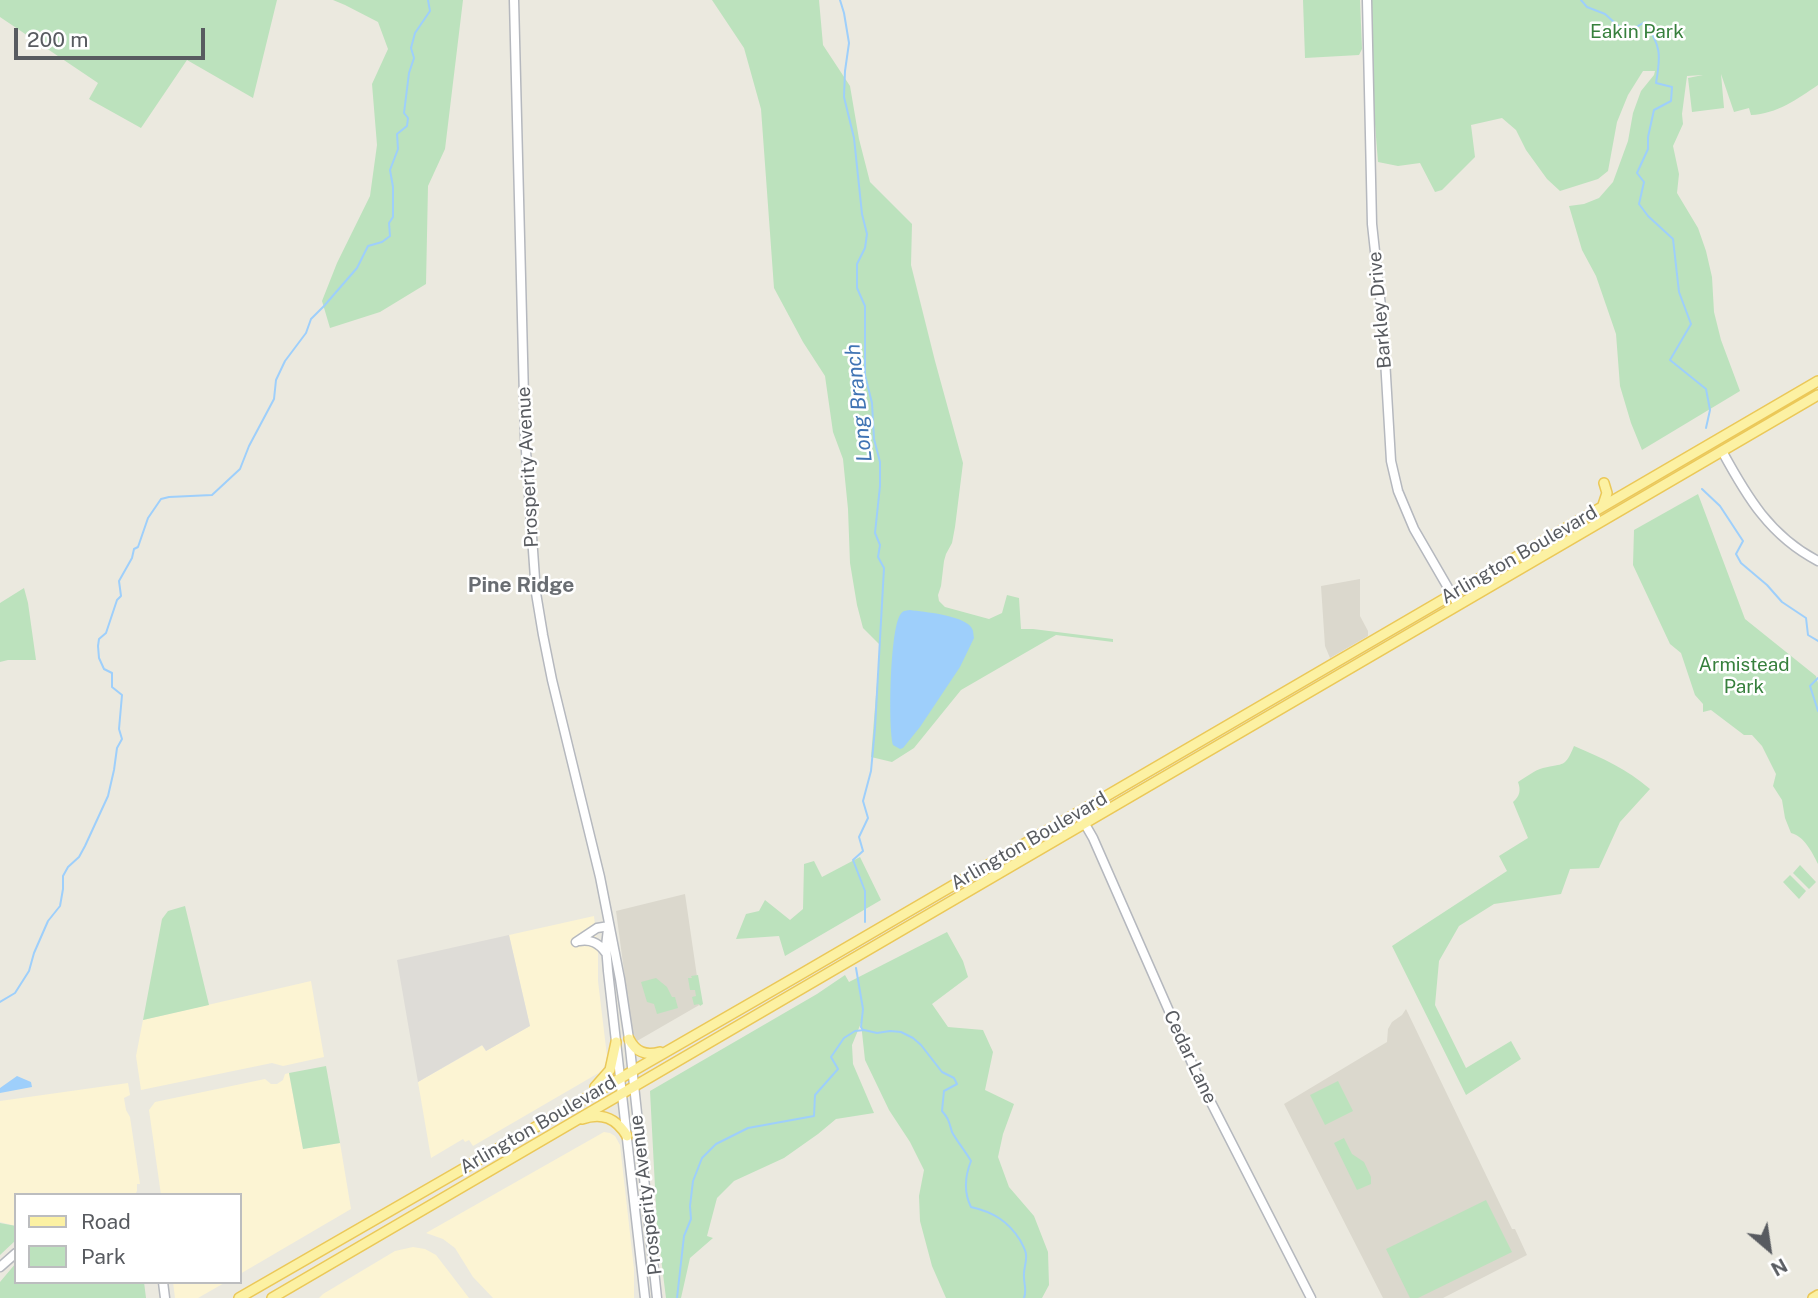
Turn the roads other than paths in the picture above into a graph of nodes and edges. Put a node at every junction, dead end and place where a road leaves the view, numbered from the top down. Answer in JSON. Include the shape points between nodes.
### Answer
{"nodes":[{"id":1,"x":514,"y":0,"type":"edge"},
{"id":2,"x":1367,"y":0,"type":"edge"},
{"id":3,"x":1818,"y":381,"type":"edge"},
{"id":4,"x":1818,"y":395,"type":"edge"},
{"id":5,"x":1721,"y":451,"type":"junction"},
{"id":6,"x":1604,"y":482,"type":"dead end"},
{"id":7,"x":1604,"y":505,"type":"junction"},
{"id":8,"x":1818,"y":561,"type":"edge"},
{"id":9,"x":1451,"y":594,"type":"junction"},
{"id":10,"x":1458,"y":605,"type":"junction"},
{"id":11,"x":1078,"y":812,"type":"junction"},
{"id":12,"x":1084,"y":823,"type":"junction"},
{"id":13,"x":609,"y":926,"type":"junction"},
{"id":14,"x":606,"y":953,"type":"junction"},
{"id":15,"x":629,"y":1039,"type":"junction"},
{"id":16,"x":616,"y":1042,"type":"junction"},
{"id":17,"x":671,"y":1048,"type":"junction"},
{"id":18,"x":632,"y":1071,"type":"junction"},
{"id":19,"x":620,"y":1077,"type":"junction"},
{"id":20,"x":633,"y":1086,"type":"junction"},
{"id":21,"x":622,"y":1092,"type":"junction"},
{"id":22,"x":584,"y":1098,"type":"junction"},
{"id":23,"x":561,"y":1128,"type":"junction"},
{"id":24,"x":627,"y":1136,"type":"junction"},
{"id":25,"x":14,"y":1255,"type":"edge"},
{"id":26,"x":0,"y":1267,"type":"edge"},
{"id":27,"x":1818,"y":1294,"type":"edge"},
{"id":28,"x":239,"y":1298,"type":"edge"},
{"id":29,"x":272,"y":1298,"type":"edge"},
{"id":30,"x":646,"y":1298,"type":"edge"},
{"id":31,"x":657,"y":1298,"type":"edge"},
{"id":32,"x":1311,"y":1298,"type":"edge"},
{"id":33,"x":1812,"y":1298,"type":"edge"}],
"edges":[{"from":1,"to":13,"type":"main road","name":"Prosperity Avenue","via":[[525,424],[536,593]]},
{"from":2,"to":9,"type":"main road","name":"Barkley Drive","via":[[1372,224],[1391,461],[1417,536]]},
{"from":3,"to":7,"type":"main road","name":"Arlington Boulevard"},
{"from":4,"to":5,"type":"main road","name":"Arlington Boulevard"},
{"from":5,"to":8,"type":"main road","via":[[1766,521]]},
{"from":5,"to":10,"type":"main road","name":"Arlington Boulevard"},
{"from":6,"to":7,"type":"main road"},
{"from":7,"to":9,"type":"main road","name":"Arlington Boulevard"},
{"from":9,"to":10,"type":"main road","name":"Barkley Drive"},
{"from":9,"to":11,"type":"main road","name":"Arlington Boulevard"},
{"from":10,"to":12,"type":"main road","name":"Arlington Boulevard"},
{"from":11,"to":12,"type":"main road","name":"Cedar Lane"},
{"from":11,"to":17,"type":"main road","name":"Arlington Boulevard"},
{"from":12,"to":20,"type":"main road","name":"Arlington Boulevard"},
{"from":12,"to":32,"type":"main road","name":"Cedar Lane","via":[[1198,1077]]},
{"from":13,"to":14,"type":"main road","name":"Prosperity Avenue"},
{"from":13,"to":14,"type":"main road","via":[[576,942],[587,940]]},
{"from":13,"to":15,"type":"main road","name":"Prosperity Avenue"},
{"from":14,"to":16,"type":"main road","name":"Prosperity Avenue"},
{"from":15,"to":17,"type":"main road","via":[[645,1054]]},
{"from":15,"to":18,"type":"main road","name":"Prosperity Avenue"},
{"from":16,"to":19,"type":"main road","name":"Prosperity Avenue"},
{"from":16,"to":22,"type":"main road","via":[[610,1070]]},
{"from":17,"to":18,"type":"main road","name":"Arlington Boulevard"},
{"from":18,"to":19,"type":"main road","name":"Arlington Boulevard"},
{"from":18,"to":20,"type":"main road","name":"Prosperity Avenue"},
{"from":19,"to":21,"type":"main road","name":"Prosperity Avenue"},
{"from":19,"to":22,"type":"main road","name":"Arlington Boulevard"},
{"from":20,"to":21,"type":"main road","name":"Arlington Boulevard"},
{"from":20,"to":31,"type":"main road","name":"Prosperity Avenue"},
{"from":21,"to":23,"type":"main road","name":"Arlington Boulevard"},
{"from":21,"to":24,"type":"main road","name":"Prosperity Avenue"},
{"from":22,"to":28,"type":"main road","name":"Arlington Boulevard"},
{"from":23,"to":24,"type":"main road","via":[[601,1115],[617,1123]]},
{"from":23,"to":29,"type":"main road","name":"Arlington Boulevard"},
{"from":24,"to":30,"type":"main road","name":"Prosperity Avenue"},
{"from":25,"to":26,"type":"main road"},
{"from":27,"to":33,"type":"main road"}]}
